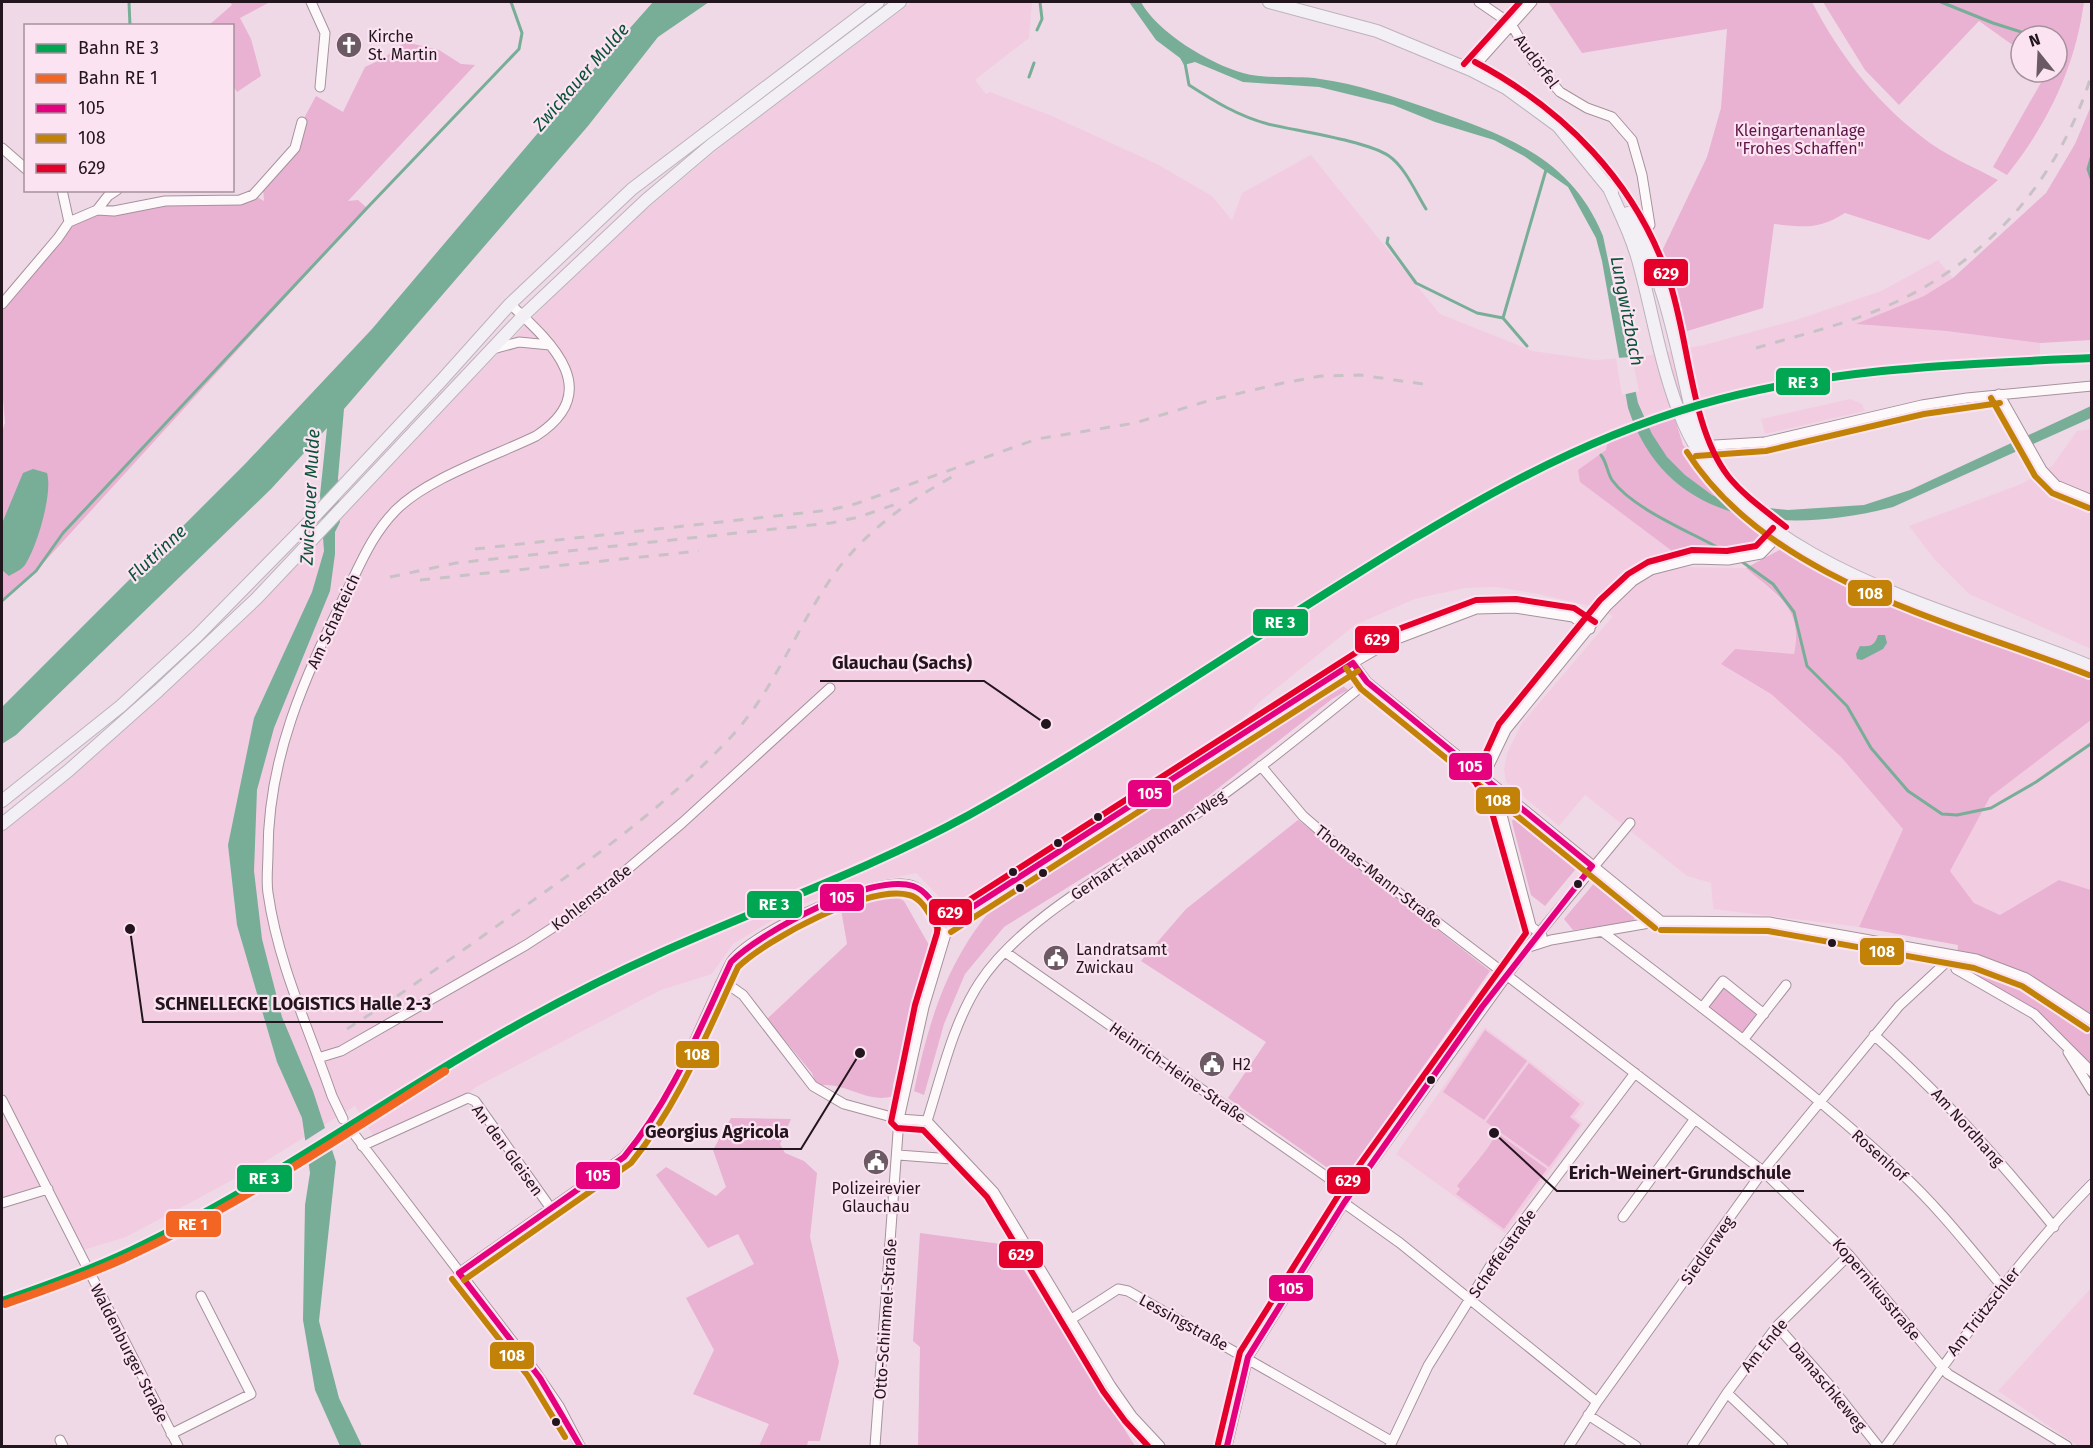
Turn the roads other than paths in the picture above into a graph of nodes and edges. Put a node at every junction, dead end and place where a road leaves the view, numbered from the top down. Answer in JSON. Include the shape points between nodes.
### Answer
{"nodes":[{"id":1,"x":310,"y":2,"type":"edge"},
{"id":2,"x":878,"y":2,"type":"edge"},
{"id":3,"x":900,"y":2,"type":"edge"},
{"id":4,"x":1269,"y":2,"type":"edge"},
{"id":5,"x":1479,"y":2,"type":"edge"},
{"id":6,"x":1532,"y":2,"type":"edge"},
{"id":7,"x":1510,"y":24,"type":"junction"},
{"id":8,"x":1472,"y":70,"type":"junction"},
{"id":9,"x":320,"y":87,"type":"dead end"},
{"id":10,"x":302,"y":122,"type":"dead end"},
{"id":11,"x":2,"y":148,"type":"edge"},
{"id":12,"x":24,"y":167,"type":"edge"},
{"id":13,"x":1608,"y":186,"type":"junction"},
{"id":14,"x":62,"y":192,"type":"edge"},
{"id":15,"x":114,"y":192,"type":"edge"},
{"id":16,"x":97,"y":210,"type":"junction"},
{"id":17,"x":69,"y":222,"type":"junction"},
{"id":18,"x":1641,"y":236,"type":"junction"},
{"id":19,"x":2,"y":304,"type":"edge"},
{"id":20,"x":510,"y":304,"type":"junction"},
{"id":21,"x":523,"y":316,"type":"junction"},
{"id":22,"x":550,"y":345,"type":"junction"},
{"id":23,"x":490,"y":350,"type":"junction"},
{"id":24,"x":2091,"y":386,"type":"edge"},
{"id":25,"x":1999,"y":394,"type":"junction"},
{"id":26,"x":1699,"y":445,"type":"junction"},
{"id":27,"x":2091,"y":500,"type":"edge"},
{"id":28,"x":1775,"y":530,"type":"junction"},
{"id":29,"x":1590,"y":629,"type":"junction"},
{"id":30,"x":1353,"y":663,"type":"junction"},
{"id":31,"x":2091,"y":666,"type":"edge"},
{"id":32,"x":1367,"y":682,"type":"junction"},
{"id":33,"x":830,"y":688,"type":"dead end"},
{"id":34,"x":1262,"y":766,"type":"junction"},
{"id":35,"x":1484,"y":778,"type":"junction"},
{"id":36,"x":1510,"y":799,"type":"junction"},
{"id":37,"x":2,"y":801,"type":"edge"},
{"id":38,"x":1630,"y":823,"type":"dead end"},
{"id":39,"x":2,"y":824,"type":"edge"},
{"id":40,"x":1592,"y":866,"type":"junction"},
{"id":41,"x":1661,"y":921,"type":"junction"},
{"id":42,"x":946,"y":924,"type":"junction"},
{"id":43,"x":1603,"y":932,"type":"junction"},
{"id":44,"x":1537,"y":933,"type":"junction"},
{"id":45,"x":1551,"y":940,"type":"junction"},
{"id":46,"x":1526,"y":949,"type":"junction"},
{"id":47,"x":1005,"y":952,"type":"junction"},
{"id":48,"x":1953,"y":956,"type":"junction"},
{"id":49,"x":1506,"y":974,"type":"junction"},
{"id":50,"x":720,"y":984,"type":"junction"},
{"id":51,"x":1786,"y":985,"type":"dead end"},
{"id":52,"x":1702,"y":1008,"type":"junction"},
{"id":53,"x":1764,"y":1014,"type":"junction"},
{"id":54,"x":2091,"y":1022,"type":"edge"},
{"id":55,"x":1874,"y":1035,"type":"junction"},
{"id":56,"x":1743,"y":1040,"type":"junction"},
{"id":57,"x":2062,"y":1041,"type":"junction"},
{"id":58,"x":318,"y":1058,"type":"junction"},
{"id":59,"x":2091,"y":1072,"type":"edge"},
{"id":60,"x":1635,"y":1073,"type":"junction"},
{"id":61,"x":2091,"y":1091,"type":"edge"},
{"id":62,"x":2,"y":1100,"type":"edge"},
{"id":63,"x":1820,"y":1103,"type":"junction"},
{"id":64,"x":343,"y":1119,"type":"dead end"},
{"id":65,"x":899,"y":1119,"type":"junction"},
{"id":66,"x":1694,"y":1120,"type":"junction"},
{"id":67,"x":927,"y":1121,"type":"junction"},
{"id":68,"x":351,"y":1130,"type":"dead end"},
{"id":69,"x":362,"y":1146,"type":"junction"},
{"id":70,"x":897,"y":1155,"type":"junction"},
{"id":71,"x":958,"y":1155,"type":"junction"},
{"id":72,"x":1763,"y":1171,"type":"junction"},
{"id":73,"x":2091,"y":1185,"type":"edge"},
{"id":74,"x":48,"y":1189,"type":"junction"},
{"id":75,"x":1350,"y":1193,"type":"junction"},
{"id":76,"x":2,"y":1203,"type":"edge"},
{"id":77,"x":1344,"y":1203,"type":"junction"},
{"id":78,"x":552,"y":1210,"type":"junction"},
{"id":79,"x":1623,"y":1217,"type":"dead end"},
{"id":80,"x":2054,"y":1227,"type":"junction"},
{"id":81,"x":1849,"y":1255,"type":"junction"},
{"id":82,"x":459,"y":1273,"type":"junction"},
{"id":83,"x":2001,"y":1285,"type":"junction"},
{"id":84,"x":201,"y":1296,"type":"dead end"},
{"id":85,"x":1470,"y":1298,"type":"junction"},
{"id":86,"x":1070,"y":1320,"type":"junction"},
{"id":87,"x":1777,"y":1326,"type":"junction"},
{"id":88,"x":1248,"y":1357,"type":"junction"},
{"id":89,"x":1941,"y":1366,"type":"junction"},
{"id":90,"x":1726,"y":1393,"type":"junction"},
{"id":91,"x":1597,"y":1402,"type":"junction"},
{"id":92,"x":1588,"y":1415,"type":"junction"},
{"id":93,"x":171,"y":1434,"type":"junction"},
{"id":94,"x":1391,"y":1444,"type":"edge"},
{"id":95,"x":1890,"y":1445,"type":"edge"},
{"id":96,"x":178,"y":1446,"type":"edge"},
{"id":97,"x":580,"y":1446,"type":"edge"},
{"id":98,"x":875,"y":1446,"type":"edge"},
{"id":99,"x":1160,"y":1446,"type":"edge"},
{"id":100,"x":1227,"y":1446,"type":"edge"},
{"id":101,"x":1569,"y":1446,"type":"edge"},
{"id":102,"x":1636,"y":1446,"type":"edge"},
{"id":103,"x":1692,"y":1446,"type":"edge"},
{"id":104,"x":1783,"y":1446,"type":"edge"},
{"id":105,"x":1878,"y":1446,"type":"edge"},
{"id":106,"x":2067,"y":1446,"type":"edge"}],
"edges":[{"from":1,"to":9,"type":"street","via":[[325,33]]},
{"from":2,"to":20,"type":"main road","via":[[632,189]]},
{"from":3,"to":21,"type":"main road","via":[[711,145],[646,200]]},
{"from":4,"to":8,"type":"main road","via":[[1377,31]]},
{"from":5,"to":7,"type":"street","name":"Audörfel"},
{"from":6,"to":7,"type":"street"},
{"from":7,"to":8,"type":"street"},
{"from":7,"to":18,"type":"street","name":"Audörfel","via":[[1533,61],[1560,92],[1612,117],[1632,140],[1650,225]]},
{"from":8,"to":13,"type":"main road","via":[[1506,88],[1558,126]]},
{"from":10,"to":16,"type":"street","via":[[296,148],[253,195],[240,200],[165,201],[114,211]]},
{"from":11,"to":12,"type":"street"},
{"from":13,"to":18,"type":"main road"},
{"from":13,"to":26,"type":"main road","via":[[1633,244],[1674,400]]},
{"from":14,"to":17,"type":"street"},
{"from":15,"to":16,"type":"street"},
{"from":16,"to":17,"type":"street"},
{"from":17,"to":19,"type":"street"},
{"from":18,"to":26,"type":"main road","via":[[1670,315]]},
{"from":20,"to":21,"type":"street","name":"Am Schafteich"},
{"from":20,"to":37,"type":"main road","via":[[245,589],[148,682]]},
{"from":21,"to":22,"type":"street","name":"Am Schafteich"},
{"from":21,"to":23,"type":"main road"},
{"from":22,"to":23,"type":"street","via":[[519,342]]},
{"from":22,"to":58,"type":"street","name":"Am Schafteich","via":[[566,365],[570,383],[563,413],[536,436],[422,490],[384,523],[325,635],[287,727],[270,800],[268,890],[275,937]]},
{"from":23,"to":39,"type":"main road","via":[[257,598],[68,771]]},
{"from":24,"to":25,"type":"street"},
{"from":25,"to":26,"type":"street","via":[[1922,405],[1764,442]]},
{"from":25,"to":27,"type":"street","via":[[2032,455],[2056,485]]},
{"from":26,"to":28,"type":"main road","via":[[1718,478]]},
{"from":28,"to":29,"type":"street","via":[[1761,554],[1728,560],[1694,559],[1651,570],[1607,606]]},
{"from":28,"to":31,"type":"main road","via":[[1883,590]]},
{"from":29,"to":30,"type":"street","via":[[1573,617],[1515,608],[1476,609],[1389,642]]},
{"from":29,"to":35,"type":"street","via":[[1506,730]]},
{"from":30,"to":32,"type":"street"},
{"from":30,"to":42,"type":"street"},
{"from":32,"to":34,"type":"street","name":"Gerhart-Hauptmann-Weg"},
{"from":32,"to":35,"type":"street"},
{"from":33,"to":58,"type":"street","name":"Kohlenstraße","via":[[577,912],[341,1051]]},
{"from":34,"to":47,"type":"street","name":"Gerhart-Hauptmann-Weg","via":[[1061,905]]},
{"from":34,"to":49,"type":"street","name":"Thomas-Mann-Straße","via":[[1303,816],[1340,848]]},
{"from":35,"to":36,"type":"street"},
{"from":36,"to":40,"type":"street"},
{"from":36,"to":44,"type":"street","via":[[1502,815],[1531,926]]},
{"from":38,"to":40,"type":"street"},
{"from":40,"to":41,"type":"street"},
{"from":40,"to":44,"type":"street"},
{"from":41,"to":43,"type":"street"},
{"from":41,"to":48,"type":"street","via":[[1769,922]]},
{"from":42,"to":50,"type":"street","via":[[930,900],[914,886],[887,886],[781,924],[737,954]]},
{"from":42,"to":65,"type":"street","name":"Otto-Schimmel-Straße"},
{"from":43,"to":45,"type":"street"},
{"from":43,"to":52,"type":"street","name":"Rosenhof"},
{"from":44,"to":45,"type":"street"},
{"from":44,"to":46,"type":"street"},
{"from":45,"to":46,"type":"street"},
{"from":46,"to":49,"type":"street"},
{"from":47,"to":67,"type":"street","name":"Gerhart-Hauptmann-Weg","via":[[968,1002]]},
{"from":47,"to":75,"type":"street","name":"Heinrich-Heine-Straße"},
{"from":48,"to":54,"type":"street","via":[[1976,959],[2026,978]]},
{"from":48,"to":55,"type":"street","name":"Siedlerweg"},
{"from":48,"to":57,"type":"street","via":[[1956,969],[2034,1014]]},
{"from":49,"to":60,"type":"street","name":"Kopernikusstraße"},
{"from":49,"to":75,"type":"street"},
{"from":50,"to":65,"type":"street","via":[[743,995],[813,1086],[844,1104]]},
{"from":50,"to":78,"type":"street","via":[[662,1107],[644,1135],[624,1157]]},
{"from":51,"to":53,"type":"street"},
{"from":52,"to":53,"type":"street","via":[[1724,981]]},
{"from":52,"to":56,"type":"street","name":"Rosenhof"},
{"from":53,"to":56,"type":"street"},
{"from":55,"to":63,"type":"street","name":"Siedlerweg"},
{"from":55,"to":80,"type":"street","name":"Am Nordhang","via":[[1925,1080]]},
{"from":56,"to":63,"type":"street","name":"Rosenhof"},
{"from":57,"to":59,"type":"street"},
{"from":57,"to":61,"type":"street"},
{"from":58,"to":64,"type":"street","name":"Am Schafteich"},
{"from":60,"to":66,"type":"street","name":"Kopernikusstraße"},
{"from":60,"to":85,"type":"street","name":"Scheffelstraße"},
{"from":62,"to":74,"type":"street","name":"Waldenburger Straße"},
{"from":63,"to":72,"type":"street","name":"Siedlerweg"},
{"from":63,"to":83,"type":"street","name":"Rosenhof","via":[[1902,1174]]},
{"from":65,"to":67,"type":"street"},
{"from":65,"to":70,"type":"street","name":"Otto-Schimmel-Straße"},
{"from":66,"to":72,"type":"street","name":"Kopernikusstraße"},
{"from":66,"to":79,"type":"street"},
{"from":67,"to":71,"type":"street"},
{"from":68,"to":69,"type":"street"},
{"from":69,"to":78,"type":"street","name":"An den Gleisen","via":[[468,1098],[475,1101]]},
{"from":69,"to":82,"type":"street"},
{"from":70,"to":71,"type":"street","via":[[952,1159]]},
{"from":70,"to":98,"type":"street","name":"Otto-Schimmel-Straße"},
{"from":71,"to":86,"type":"street","via":[[994,1192]]},
{"from":72,"to":81,"type":"street","name":"Kopernikusstraße"},
{"from":72,"to":91,"type":"street","name":"Siedlerweg"},
{"from":73,"to":80,"type":"street","name":"Am Trützschler"},
{"from":74,"to":76,"type":"street"},
{"from":74,"to":93,"type":"street","name":"Waldenburger Straße"},
{"from":75,"to":77,"type":"street"},
{"from":77,"to":85,"type":"street"},
{"from":77,"to":88,"type":"street"},
{"from":78,"to":82,"type":"street"},
{"from":80,"to":83,"type":"street","name":"Am Trützschler"},
{"from":81,"to":87,"type":"street","name":"Am Ende"},
{"from":81,"to":89,"type":"street","name":"Kopernikusstraße"},
{"from":82,"to":97,"type":"street","via":[[535,1371]]},
{"from":83,"to":89,"type":"street","name":"Am Trützschler"},
{"from":84,"to":93,"type":"street","via":[[251,1394]]},
{"from":85,"to":91,"type":"street"},
{"from":85,"to":94,"type":"street","name":"Scheffelstraße","via":[[1428,1366]]},
{"from":86,"to":88,"type":"street","name":"Lessingstraße","via":[[1123,1289]]},
{"from":86,"to":99,"type":"street","via":[[1132,1416]]},
{"from":87,"to":90,"type":"street","name":"Am Ende"},
{"from":87,"to":105,"type":"street","name":"Damaschkeweg"},
{"from":88,"to":94,"type":"street","name":"Lessingstraße"},
{"from":88,"to":100,"type":"street"},
{"from":89,"to":95,"type":"street","name":"Am Trützschler"},
{"from":89,"to":106,"type":"street","name":"Kopernikusstraße","via":[[1948,1374]]},
{"from":90,"to":103,"type":"street","name":"Am Ende"},
{"from":90,"to":104,"type":"street"},
{"from":91,"to":92,"type":"street","name":"Siedlerweg"},
{"from":92,"to":101,"type":"street","name":"Siedlerweg"},
{"from":92,"to":102,"type":"street"},
{"from":93,"to":96,"type":"street","name":"Waldenburger Straße"}]}
